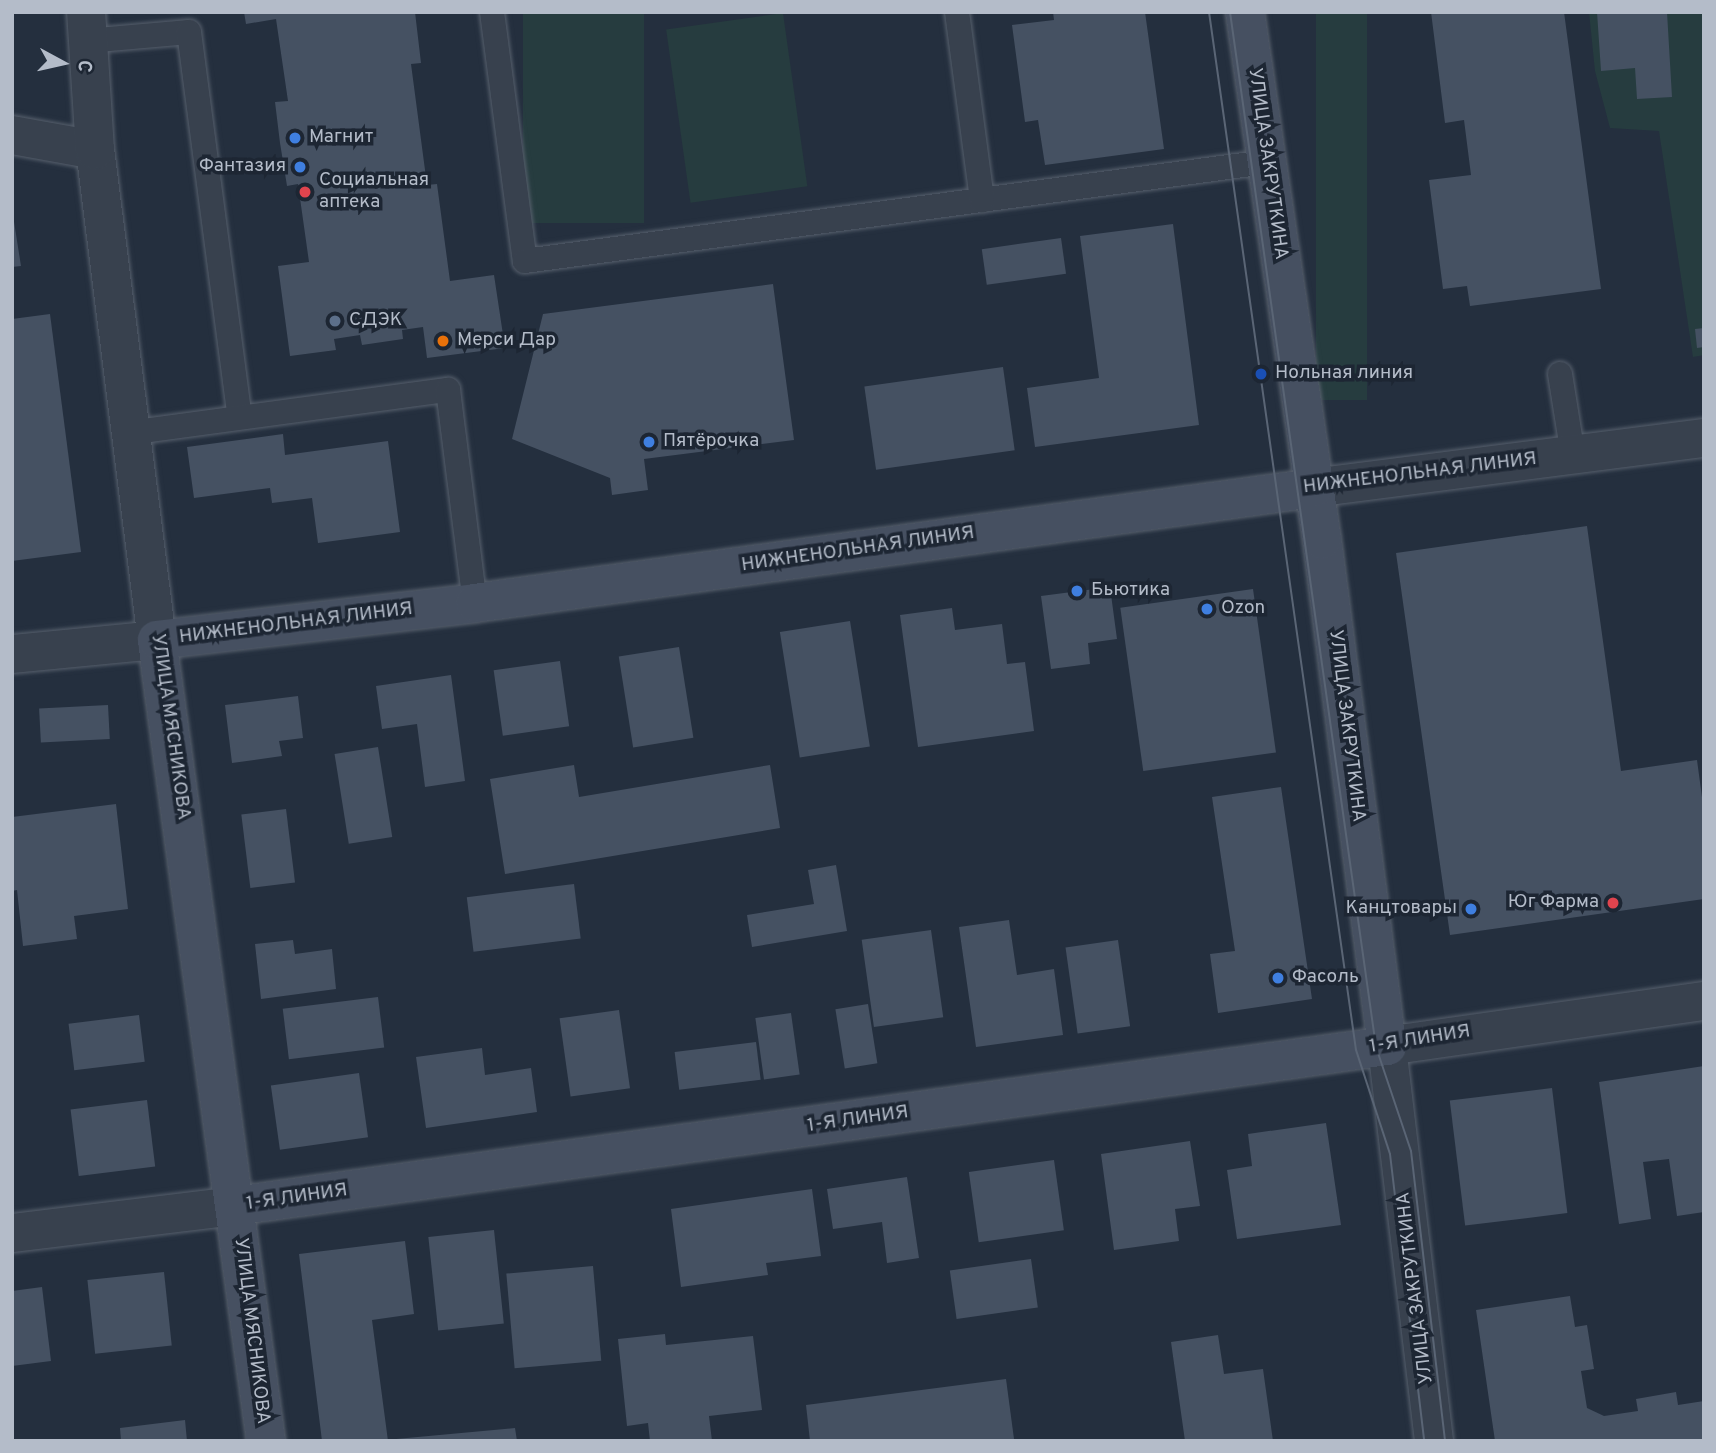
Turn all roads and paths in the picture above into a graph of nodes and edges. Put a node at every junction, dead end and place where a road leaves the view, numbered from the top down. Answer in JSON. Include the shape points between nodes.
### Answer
{"nodes":[{"id":1,"x":492,"y":12,"type":"edge"},
{"id":2,"x":957,"y":12,"type":"edge"},
{"id":3,"x":1245,"y":12,"type":"edge"},
{"id":4,"x":87,"y":27,"type":"edge"},
{"id":5,"x":12,"y":135,"type":"edge"},
{"id":6,"x":95,"y":150,"type":"junction"},
{"id":7,"x":1266,"y":162,"type":"junction"},
{"id":8,"x":982,"y":200,"type":"junction"},
{"id":9,"x":1560,"y":374,"type":"dead end"},
{"id":10,"x":240,"y":417,"type":"junction"},
{"id":11,"x":128,"y":433,"type":"junction"},
{"id":12,"x":1704,"y":438,"type":"edge"},
{"id":13,"x":1573,"y":455,"type":"junction"},
{"id":14,"x":1313,"y":488,"type":"junction"},
{"id":15,"x":475,"y":603,"type":"junction"},
{"id":16,"x":157,"y":640,"type":"junction"},
{"id":17,"x":12,"y":654,"type":"edge"},
{"id":18,"x":1704,"y":1001,"type":"edge"},
{"id":19,"x":1387,"y":1046,"type":"junction"},
{"id":20,"x":235,"y":1206,"type":"junction"},
{"id":21,"x":12,"y":1233,"type":"edge"},
{"id":22,"x":266,"y":1441,"type":"edge"},
{"id":23,"x":1434,"y":1441,"type":"edge"}],
"edges":[{"from":1,"to":8,"type":"lane","via":[[525,261]]},
{"from":2,"to":8,"type":"lane"},
{"from":3,"to":7,"type":"main road","name":"УЛИЦА ЗАКРУТКИНА"},
{"from":4,"to":6,"type":"street","name":"УЛИЦА МЯСНИКОВА"},
{"from":4,"to":10,"type":"lane","via":[[189,32]]},
{"from":5,"to":6,"type":"street"},
{"from":6,"to":11,"type":"street","name":"УЛИЦА МЯСНИКОВА"},
{"from":7,"to":8,"type":"lane"},
{"from":7,"to":14,"type":"main road","name":"УЛИЦА ЗАКРУТКИНА"},
{"from":9,"to":13,"type":"lane"},
{"from":10,"to":11,"type":"lane"},
{"from":10,"to":15,"type":"lane","via":[[448,390]]},
{"from":11,"to":16,"type":"street","name":"УЛИЦА МЯСНИКОВА"},
{"from":12,"to":13,"type":"street","name":"НИЖНЕНОЛЬНАЯ ЛИНИЯ"},
{"from":13,"to":14,"type":"street","name":"НИЖНЕНОЛЬНАЯ ЛИНИЯ"},
{"from":14,"to":15,"type":"main road","name":"НИЖНЕНОЛЬНАЯ ЛИНИЯ"},
{"from":14,"to":19,"type":"main road","name":"УЛИЦА ЗАКРУТКИНА"},
{"from":15,"to":16,"type":"main road","name":"НИЖНЕНОЛЬНАЯ ЛИНИЯ"},
{"from":16,"to":17,"type":"street","name":"НИЖНЕНОЛЬНАЯ ЛИНИЯ"},
{"from":16,"to":20,"type":"main road","name":"УЛИЦА МЯСНИКОВА"},
{"from":18,"to":19,"type":"street","name":"1-Я ЛИНИЯ"},
{"from":19,"to":20,"type":"main road","name":"1-Я ЛИНИЯ"},
{"from":19,"to":23,"type":"street","name":"УЛИЦА ЗАКРУТКИНА"},
{"from":20,"to":21,"type":"street","name":"1-Я ЛИНИЯ"},
{"from":20,"to":22,"type":"main road","name":"УЛИЦА МЯСНИКОВА"}]}
